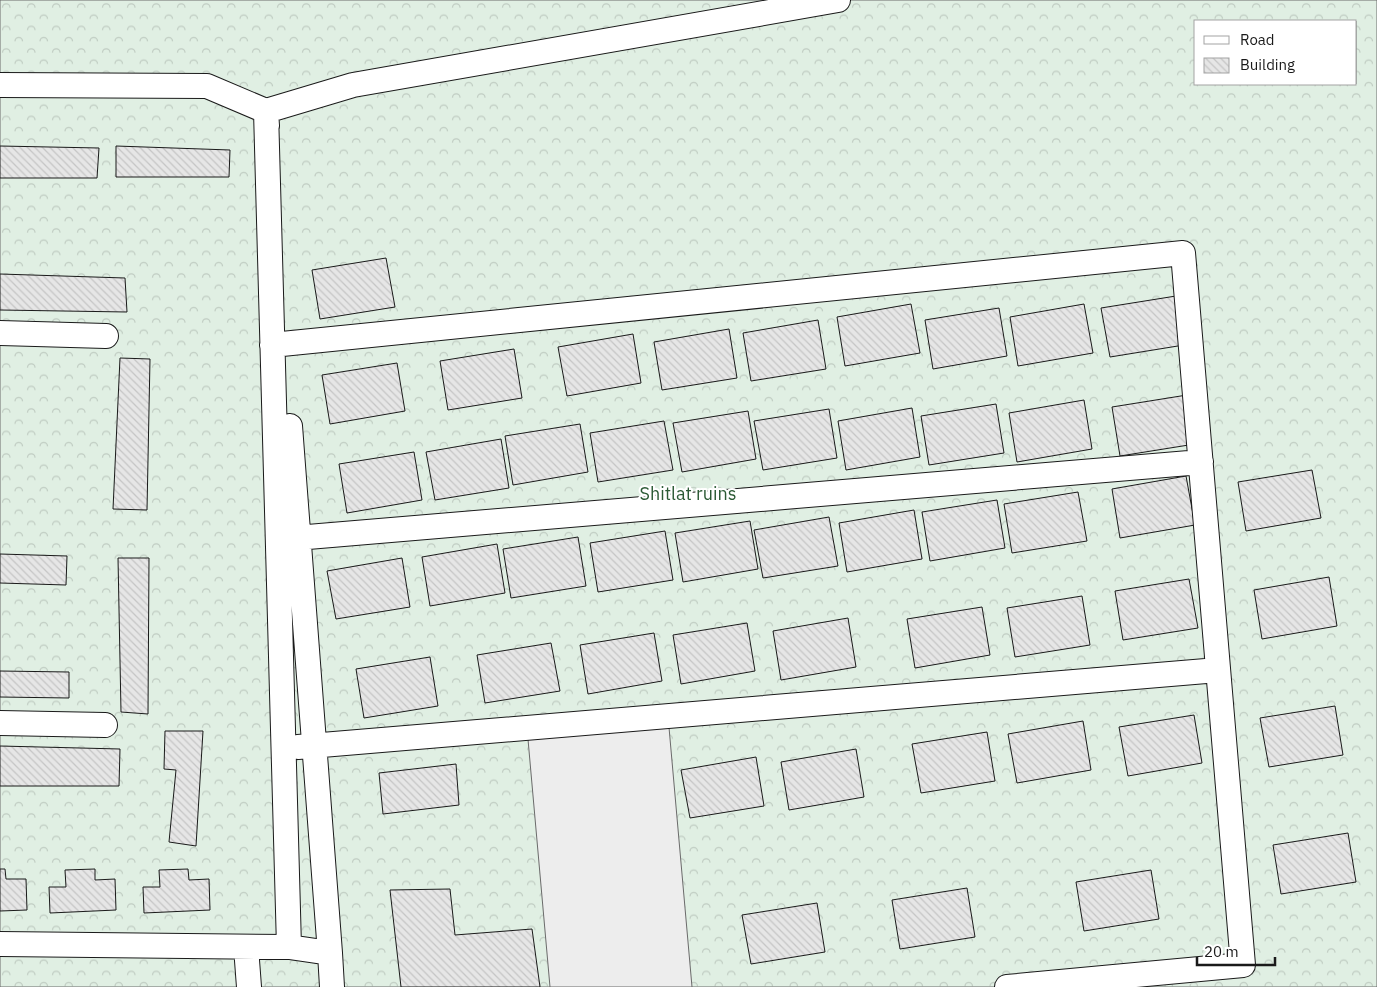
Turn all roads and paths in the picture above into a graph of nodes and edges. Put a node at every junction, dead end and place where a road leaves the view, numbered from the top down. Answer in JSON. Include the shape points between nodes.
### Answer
{"nodes":[{"id":1,"x":838,"y":0,"type":"edge"},
{"id":2,"x":0,"y":85,"type":"edge"},
{"id":3,"x":266,"y":111,"type":"junction"},
{"id":4,"x":0,"y":333,"type":"edge"},
{"id":5,"x":106,"y":336,"type":"dead end"},
{"id":6,"x":278,"y":345,"type":"junction"},
{"id":7,"x":1201,"y":462,"type":"junction"},
{"id":8,"x":288,"y":538,"type":"junction"},
{"id":9,"x":1218,"y":670,"type":"junction"},
{"id":10,"x":0,"y":723,"type":"edge"},
{"id":11,"x":104,"y":725,"type":"dead end"},
{"id":12,"x":314,"y":746,"type":"junction"},
{"id":13,"x":284,"y":748,"type":"junction"},
{"id":14,"x":0,"y":944,"type":"edge"},
{"id":15,"x":246,"y":947,"type":"junction"},
{"id":16,"x":289,"y":947,"type":"junction"},
{"id":17,"x":330,"y":953,"type":"junction"},
{"id":18,"x":249,"y":987,"type":"edge"},
{"id":19,"x":332,"y":987,"type":"edge"},
{"id":20,"x":1007,"y":987,"type":"edge"}],
"edges":[{"from":1,"to":3,"type":"street","via":[[353,85]]},
{"from":2,"to":3,"type":"street","via":[[207,86]]},
{"from":3,"to":6,"type":"street"},
{"from":4,"to":5,"type":"street"},
{"from":6,"to":7,"type":"street","via":[[1183,253]]},
{"from":6,"to":8,"type":"street"},
{"from":7,"to":8,"type":"street"},
{"from":7,"to":9,"type":"street"},
{"from":8,"to":12,"type":"street"},
{"from":8,"to":13,"type":"street"},
{"from":9,"to":12,"type":"street"},
{"from":9,"to":20,"type":"street","via":[[1243,965]]},
{"from":10,"to":11,"type":"street"},
{"from":12,"to":13,"type":"street"},
{"from":12,"to":17,"type":"street"},
{"from":13,"to":16,"type":"street"},
{"from":14,"to":15,"type":"street"},
{"from":15,"to":16,"type":"street"},
{"from":15,"to":18,"type":"street"},
{"from":16,"to":17,"type":"street"},
{"from":17,"to":19,"type":"street"}]}
